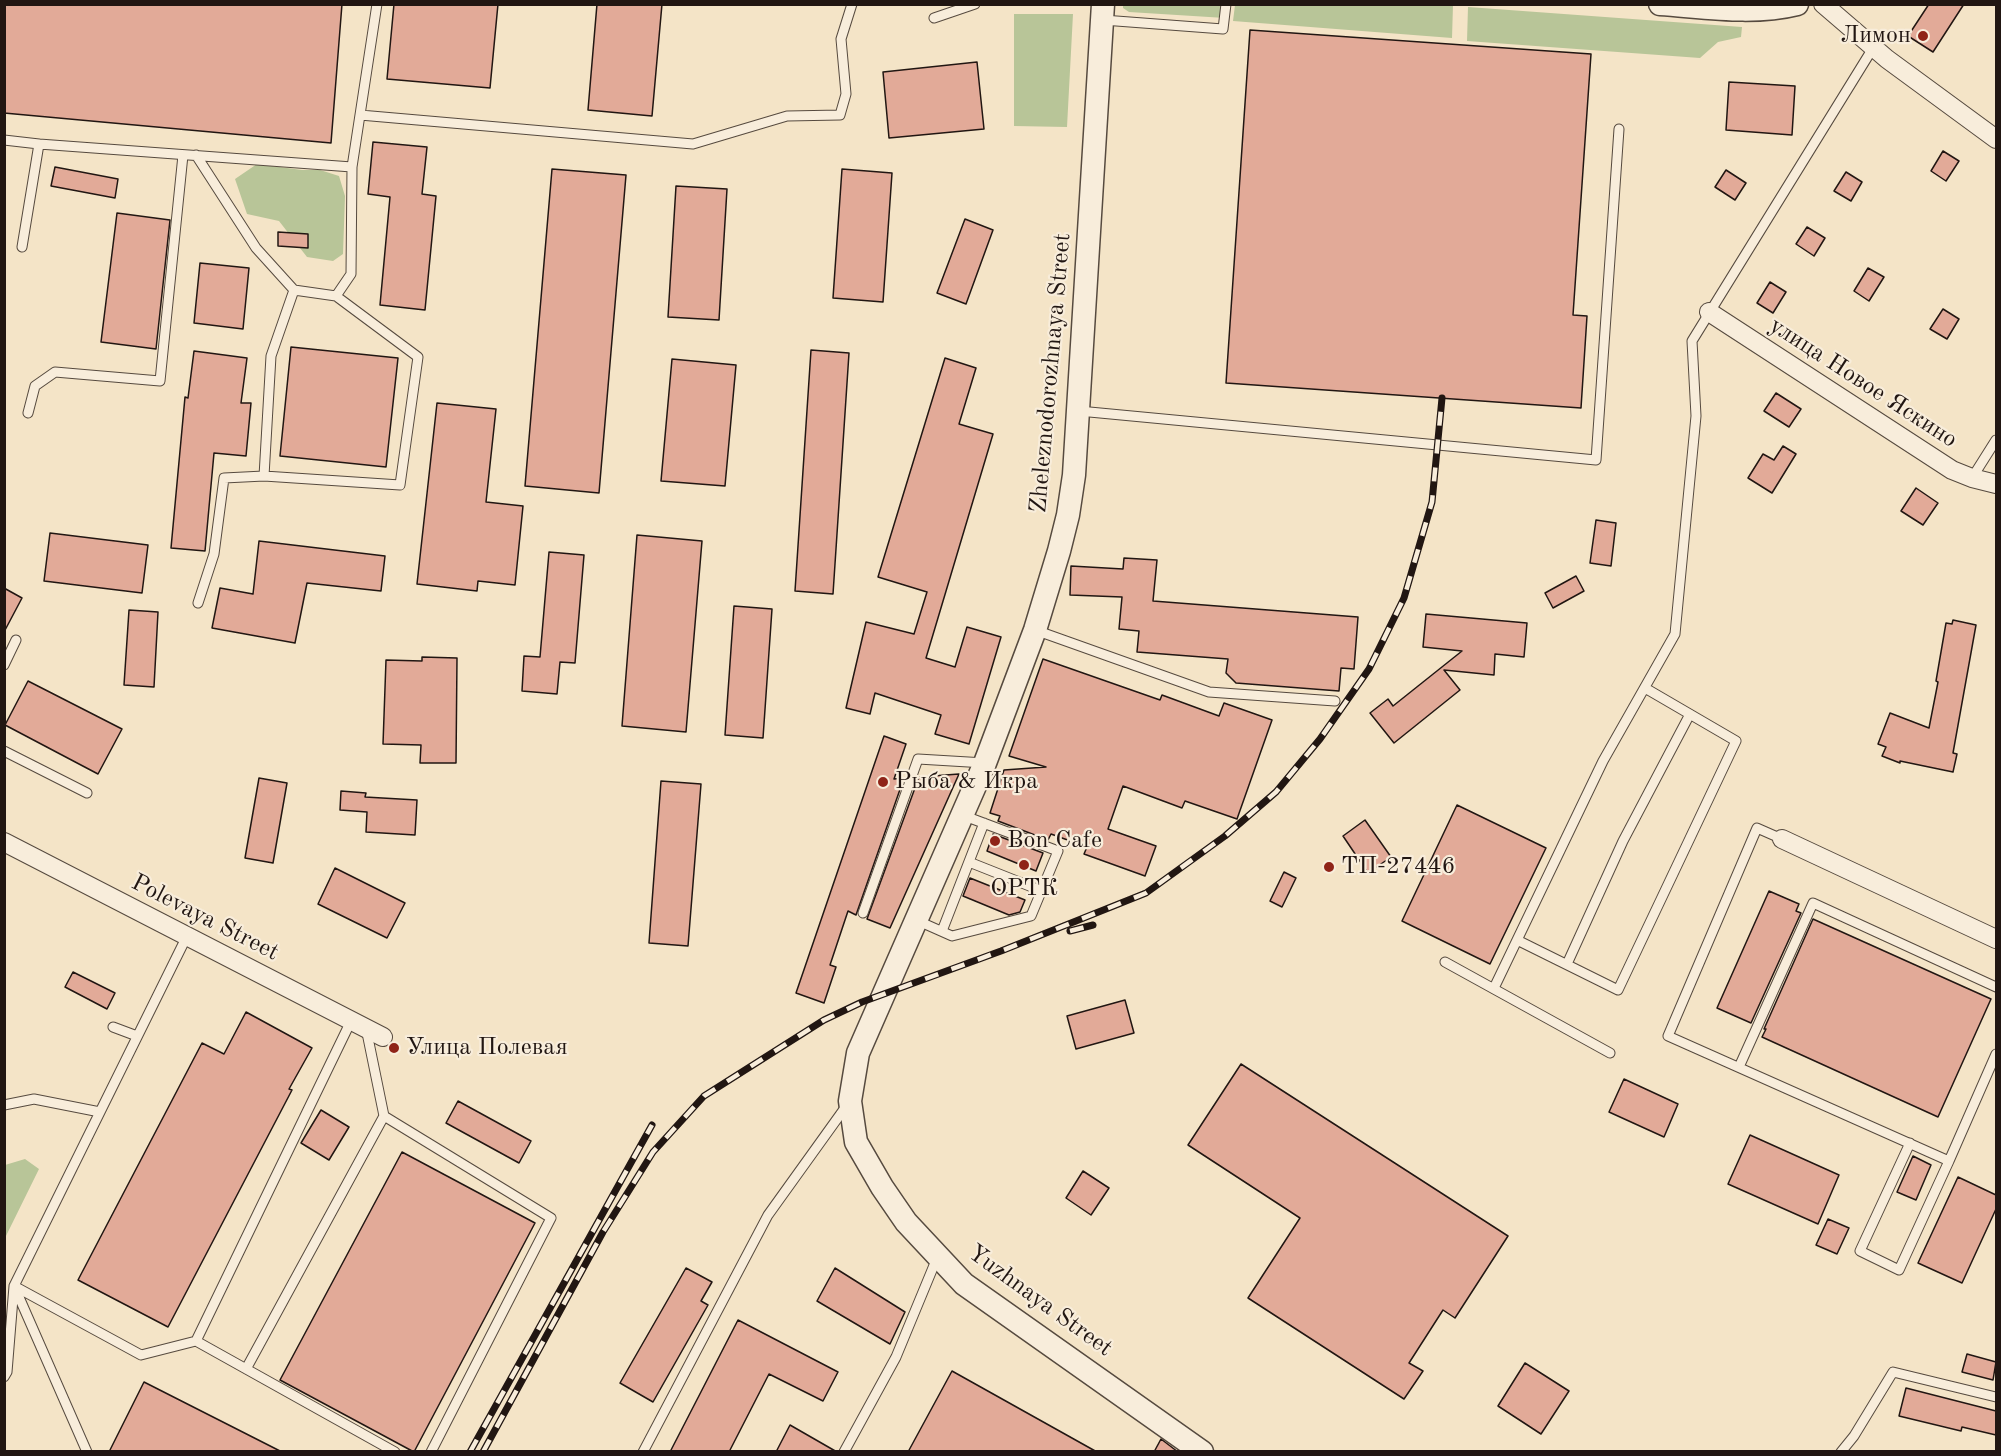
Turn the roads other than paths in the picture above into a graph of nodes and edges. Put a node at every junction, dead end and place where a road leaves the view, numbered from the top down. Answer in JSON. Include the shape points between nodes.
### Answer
{"nodes":[{"id":1,"x":377,"y":4,"type":"edge"},
{"id":2,"x":852,"y":4,"type":"edge"},
{"id":3,"x":975,"y":4,"type":"edge"},
{"id":4,"x":1226,"y":4,"type":"edge"},
{"id":5,"x":1660,"y":4,"type":"edge"},
{"id":6,"x":1797,"y":4,"type":"edge"},
{"id":7,"x":1823,"y":4,"type":"edge"},
{"id":8,"x":1103,"y":12,"type":"edge"},
{"id":9,"x":934,"y":18,"type":"dead end"},
{"id":10,"x":1873,"y":48,"type":"junction"},
{"id":11,"x":360,"y":115,"type":"junction"},
{"id":12,"x":1618,"y":129,"type":"dead end"},
{"id":13,"x":1996,"y":139,"type":"edge"},
{"id":14,"x":4,"y":140,"type":"edge"},
{"id":15,"x":39,"y":144,"type":"junction"},
{"id":16,"x":183,"y":155,"type":"junction"},
{"id":17,"x":196,"y":155,"type":"junction"},
{"id":18,"x":352,"y":167,"type":"junction"},
{"id":19,"x":22,"y":247,"type":"dead end"},
{"id":20,"x":294,"y":290,"type":"junction"},
{"id":21,"x":336,"y":296,"type":"junction"},
{"id":22,"x":1709,"y":312,"type":"junction"},
{"id":23,"x":1079,"y":411,"type":"junction"},
{"id":24,"x":28,"y":413,"type":"dead end"},
{"id":25,"x":1996,"y":440,"type":"edge"},
{"id":26,"x":264,"y":476,"type":"junction"},
{"id":27,"x":1972,"y":478,"type":"junction"},
{"id":28,"x":1996,"y":484,"type":"edge"},
{"id":29,"x":198,"y":603,"type":"dead end"},
{"id":30,"x":1035,"y":630,"type":"junction"},
{"id":31,"x":16,"y":640,"type":"dead end"},
{"id":32,"x":4,"y":665,"type":"edge"},
{"id":33,"x":1645,"y":688,"type":"junction"},
{"id":34,"x":1335,"y":701,"type":"dead end"},
{"id":35,"x":1690,"y":714,"type":"junction"},
{"id":36,"x":4,"y":751,"type":"edge"},
{"id":37,"x":985,"y":763,"type":"junction"},
{"id":38,"x":87,"y":793,"type":"dead end"},
{"id":39,"x":962,"y":815,"type":"junction"},
{"id":40,"x":984,"y":823,"type":"junction"},
{"id":41,"x":1782,"y":839,"type":"joint"},
{"id":42,"x":4,"y":842,"type":"edge"},
{"id":43,"x":969,"y":862,"type":"junction"},
{"id":44,"x":1042,"y":891,"type":"junction"},
{"id":45,"x":863,"y":913,"type":"dead end"},
{"id":46,"x":916,"y":920,"type":"junction"},
{"id":47,"x":942,"y":931,"type":"junction"},
{"id":48,"x":187,"y":936,"type":"junction"},
{"id":49,"x":1996,"y":939,"type":"edge"},
{"id":50,"x":1517,"y":940,"type":"junction"},
{"id":51,"x":1445,"y":962,"type":"dead end"},
{"id":52,"x":1567,"y":964,"type":"junction"},
{"id":53,"x":1996,"y":987,"type":"edge"},
{"id":54,"x":1494,"y":988,"type":"junction"},
{"id":55,"x":358,"y":1024,"type":"junction"},
{"id":56,"x":113,"y":1027,"type":"dead end"},
{"id":57,"x":137,"y":1036,"type":"junction"},
{"id":58,"x":383,"y":1037,"type":"dead end"},
{"id":59,"x":1610,"y":1053,"type":"dead end"},
{"id":60,"x":1996,"y":1054,"type":"edge"},
{"id":61,"x":1739,"y":1067,"type":"junction"},
{"id":62,"x":850,"y":1101,"type":"junction"},
{"id":63,"x":4,"y":1105,"type":"edge"},
{"id":64,"x":100,"y":1112,"type":"junction"},
{"id":65,"x":384,"y":1116,"type":"junction"},
{"id":66,"x":1910,"y":1143,"type":"junction"},
{"id":67,"x":1949,"y":1161,"type":"junction"},
{"id":68,"x":938,"y":1256,"type":"junction"},
{"id":69,"x":14,"y":1286,"type":"junction"},
{"id":70,"x":196,"y":1341,"type":"junction"},
{"id":71,"x":246,"y":1369,"type":"junction"},
{"id":72,"x":4,"y":1377,"type":"edge"},
{"id":73,"x":1996,"y":1397,"type":"edge"},
{"id":74,"x":87,"y":1452,"type":"edge"},
{"id":75,"x":395,"y":1452,"type":"edge"},
{"id":76,"x":431,"y":1452,"type":"edge"},
{"id":77,"x":643,"y":1452,"type":"edge"},
{"id":78,"x":844,"y":1452,"type":"edge"},
{"id":79,"x":1202,"y":1452,"type":"edge"},
{"id":80,"x":1841,"y":1452,"type":"edge"}],
"edges":[{"from":1,"to":11,"type":"lane"},
{"from":2,"to":11,"type":"lane","via":[[841,39],[846,94],[840,115],[787,116],[693,144]]},
{"from":3,"to":9,"type":"lane"},
{"from":4,"to":8,"type":"lane","via":[[1223,29]]},
{"from":5,"to":6,"type":"street","via":[[1754,10]]},
{"from":7,"to":10,"type":"street"},
{"from":8,"to":23,"type":"street","name":"Zheleznodorozhnaya Street"},
{"from":10,"to":13,"type":"street"},
{"from":10,"to":22,"type":"lane"},
{"from":11,"to":18,"type":"lane"},
{"from":12,"to":23,"type":"lane","via":[[1596,460]]},
{"from":14,"to":15,"type":"lane"},
{"from":15,"to":16,"type":"lane"},
{"from":15,"to":19,"type":"lane"},
{"from":16,"to":17,"type":"lane"},
{"from":16,"to":24,"type":"lane","via":[[160,381],[56,372],[35,386]]},
{"from":17,"to":18,"type":"lane"},
{"from":17,"to":20,"type":"lane","via":[[256,248]]},
{"from":18,"to":21,"type":"lane","via":[[351,274]]},
{"from":20,"to":21,"type":"lane"},
{"from":20,"to":26,"type":"lane","via":[[271,356]]},
{"from":21,"to":26,"type":"lane","via":[[418,357],[400,485]]},
{"from":22,"to":27,"type":"street","name":"улица Новое Яскино","via":[[1952,470]]},
{"from":22,"to":33,"type":"lane","via":[[1692,341],[1696,416],[1676,634]]},
{"from":23,"to":30,"type":"street","name":"Zheleznodorozhnaya Street","via":[[1068,515]]},
{"from":25,"to":27,"type":"lane"},
{"from":26,"to":29,"type":"lane","via":[[224,478],[214,554]]},
{"from":27,"to":28,"type":"street","name":"улица Новое Яскино"},
{"from":30,"to":34,"type":"lane","via":[[1209,692]]},
{"from":30,"to":37,"type":"street","name":"Zheleznodorozhnaya Street"},
{"from":31,"to":32,"type":"lane"},
{"from":33,"to":35,"type":"lane"},
{"from":33,"to":50,"type":"lane","via":[[1603,761]]},
{"from":35,"to":52,"type":"lane","via":[[1623,841]]},
{"from":35,"to":52,"type":"lane","via":[[1736,741],[1618,990]]},
{"from":36,"to":38,"type":"lane"},
{"from":37,"to":39,"type":"street","name":"Zheleznodorozhnaya Street"},
{"from":37,"to":45,"type":"lane","via":[[918,759]]},
{"from":39,"to":40,"type":"lane"},
{"from":39,"to":46,"type":"street","name":"Zheleznodorozhnaya Street"},
{"from":40,"to":43,"type":"lane"},
{"from":40,"to":44,"type":"lane","via":[[1058,851]]},
{"from":41,"to":49,"type":"street"},
{"from":41,"to":61,"type":"lane","via":[[1757,828],[1668,1036]]},
{"from":42,"to":48,"type":"street","name":"Polevaya Street"},
{"from":43,"to":44,"type":"lane"},
{"from":43,"to":47,"type":"lane"},
{"from":44,"to":47,"type":"lane","via":[[1031,916],[952,936]]},
{"from":46,"to":47,"type":"lane"},
{"from":46,"to":62,"type":"street","name":"Zheleznodorozhnaya Street","via":[[858,1053]]},
{"from":48,"to":55,"type":"street","name":"Polevaya Street"},
{"from":48,"to":57,"type":"lane"},
{"from":50,"to":52,"type":"lane"},
{"from":50,"to":54,"type":"lane"},
{"from":51,"to":54,"type":"lane"},
{"from":53,"to":61,"type":"lane","via":[[1813,903]]},
{"from":54,"to":59,"type":"lane"},
{"from":55,"to":58,"type":"street","name":"Polevaya Street"},
{"from":55,"to":65,"type":"lane"},
{"from":55,"to":70,"type":"lane"},
{"from":56,"to":57,"type":"lane"},
{"from":57,"to":64,"type":"lane"},
{"from":60,"to":67,"type":"lane"},
{"from":61,"to":66,"type":"lane"},
{"from":62,"to":68,"type":"street","name":"Yuzhnaya Street","via":[[856,1142],[906,1222]]},
{"from":62,"to":77,"type":"lane","via":[[768,1215]]},
{"from":63,"to":64,"type":"lane","via":[[34,1099]]},
{"from":64,"to":69,"type":"lane"},
{"from":65,"to":71,"type":"lane"},
{"from":65,"to":76,"type":"lane","via":[[551,1218]]},
{"from":66,"to":67,"type":"lane"},
{"from":66,"to":67,"type":"lane","via":[[1860,1251],[1899,1270]]},
{"from":68,"to":78,"type":"lane","via":[[897,1358]]},
{"from":68,"to":79,"type":"street","name":"Yuzhnaya Street","via":[[964,1284]]},
{"from":69,"to":70,"type":"lane","via":[[141,1355]]},
{"from":69,"to":72,"type":"lane"},
{"from":69,"to":74,"type":"lane"},
{"from":70,"to":71,"type":"lane"},
{"from":71,"to":75,"type":"lane"},
{"from":73,"to":80,"type":"lane","via":[[1893,1372]]}]}
